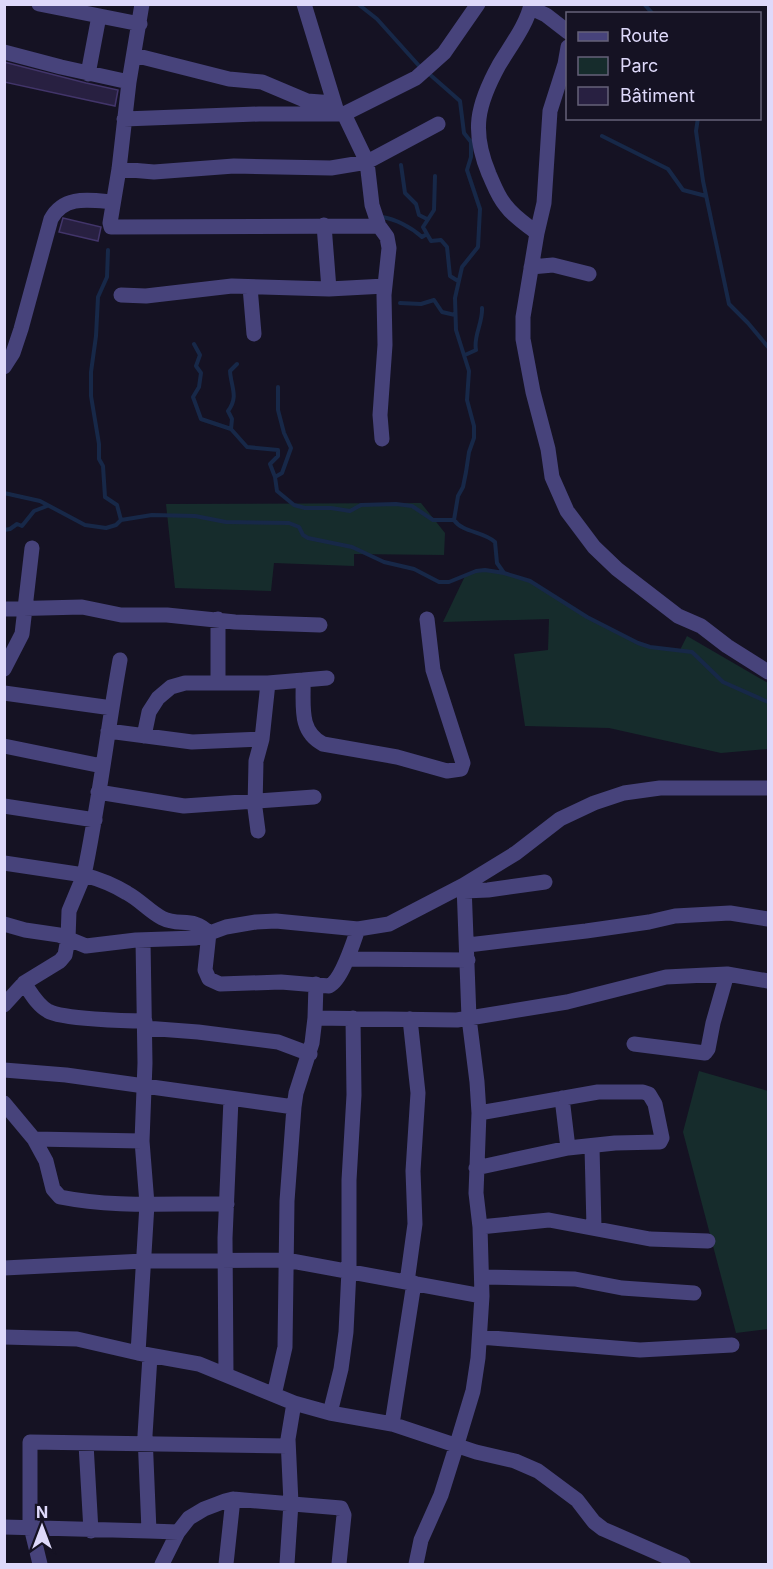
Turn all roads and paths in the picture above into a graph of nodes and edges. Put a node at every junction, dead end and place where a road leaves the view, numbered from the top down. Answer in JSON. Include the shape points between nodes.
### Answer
{"nodes":[{"id":1,"x":39,"y":4,"type":"edge"},
{"id":2,"x":142,"y":4,"type":"edge"},
{"id":3,"x":304,"y":4,"type":"edge"},
{"id":4,"x":478,"y":4,"type":"edge"},
{"id":5,"x":531,"y":6,"type":"edge"},
{"id":6,"x":99,"y":16,"type":"junction"},
{"id":7,"x":140,"y":24,"type":"junction"},
{"id":8,"x":566,"y":31,"type":"edge"},
{"id":9,"x":4,"y":52,"type":"edge"},
{"id":10,"x":134,"y":55,"type":"junction"},
{"id":11,"x":566,"y":56,"type":"edge"},
{"id":12,"x":88,"y":74,"type":"junction"},
{"id":13,"x":129,"y":82,"type":"junction"},
{"id":14,"x":338,"y":111,"type":"junction"},
{"id":15,"x":124,"y":119,"type":"junction"},
{"id":16,"x":438,"y":124,"type":"dead end"},
{"id":17,"x":367,"y":162,"type":"junction"},
{"id":18,"x":119,"y":169,"type":"junction"},
{"id":19,"x":113,"y":202,"type":"junction"},
{"id":20,"x":324,"y":225,"type":"junction"},
{"id":21,"x":379,"y":226,"type":"junction"},
{"id":22,"x":537,"y":233,"type":"junction"},
{"id":23,"x":531,"y":267,"type":"junction"},
{"id":24,"x":589,"y":274,"type":"dead end"},
{"id":25,"x":385,"y":286,"type":"junction"},
{"id":26,"x":250,"y":287,"type":"junction"},
{"id":27,"x":329,"y":288,"type":"junction"},
{"id":28,"x":121,"y":295,"type":"dead end"},
{"id":29,"x":254,"y":334,"type":"dead end"},
{"id":30,"x":4,"y":368,"type":"edge"},
{"id":31,"x":382,"y":439,"type":"dead end"},
{"id":32,"x":32,"y":548,"type":"dead end"},
{"id":33,"x":4,"y":609,"type":"edge"},
{"id":34,"x":25,"y":609,"type":"junction"},
{"id":35,"x":218,"y":619,"type":"junction"},
{"id":36,"x":427,"y":619,"type":"dead end"},
{"id":37,"x":320,"y":625,"type":"dead end"},
{"id":38,"x":120,"y":660,"type":"dead end"},
{"id":39,"x":4,"y":669,"type":"edge"},
{"id":40,"x":768,"y":672,"type":"edge"},
{"id":41,"x":327,"y":678,"type":"dead end"},
{"id":42,"x":303,"y":680,"type":"junction"},
{"id":43,"x":218,"y":683,"type":"junction"},
{"id":44,"x":268,"y":683,"type":"junction"},
{"id":45,"x":4,"y":693,"type":"edge"},
{"id":46,"x":111,"y":708,"type":"junction"},
{"id":47,"x":108,"y":731,"type":"junction"},
{"id":48,"x":144,"y":736,"type":"junction"},
{"id":49,"x":262,"y":739,"type":"junction"},
{"id":50,"x":4,"y":746,"type":"edge"},
{"id":51,"x":102,"y":766,"type":"junction"},
{"id":52,"x":768,"y":788,"type":"edge"},
{"id":53,"x":98,"y":792,"type":"junction"},
{"id":54,"x":314,"y":797,"type":"dead end"},
{"id":55,"x":255,"y":801,"type":"junction"},
{"id":56,"x":4,"y":806,"type":"edge"},
{"id":57,"x":95,"y":820,"type":"junction"},
{"id":58,"x":258,"y":831,"type":"dead end"},
{"id":59,"x":4,"y":862,"type":"edge"},
{"id":60,"x":84,"y":875,"type":"junction"},
{"id":61,"x":545,"y":882,"type":"dead end"},
{"id":62,"x":464,"y":888,"type":"junction"},
{"id":63,"x":768,"y":919,"type":"edge"},
{"id":64,"x":4,"y":924,"type":"edge"},
{"id":65,"x":358,"y":929,"type":"junction"},
{"id":66,"x":209,"y":933,"type":"junction"},
{"id":67,"x":68,"y":939,"type":"junction"},
{"id":68,"x":143,"y":940,"type":"junction"},
{"id":69,"x":468,"y":952,"type":"junction"},
{"id":70,"x":347,"y":958,"type":"junction"},
{"id":71,"x":727,"y":974,"type":"junction"},
{"id":72,"x":768,"y":981,"type":"edge"},
{"id":73,"x":24,"y":983,"type":"junction"},
{"id":74,"x":316,"y":984,"type":"junction"},
{"id":75,"x":4,"y":1005,"type":"edge"},
{"id":76,"x":315,"y":1018,"type":"junction"},
{"id":77,"x":353,"y":1018,"type":"junction"},
{"id":78,"x":469,"y":1018,"type":"junction"},
{"id":79,"x":410,"y":1019,"type":"junction"},
{"id":80,"x":145,"y":1025,"type":"junction"},
{"id":81,"x":634,"y":1044,"type":"dead end"},
{"id":82,"x":310,"y":1054,"type":"junction"},
{"id":83,"x":4,"y":1070,"type":"edge"},
{"id":84,"x":144,"y":1087,"type":"junction"},
{"id":85,"x":562,"y":1098,"type":"junction"},
{"id":86,"x":231,"y":1099,"type":"junction"},
{"id":87,"x":4,"y":1103,"type":"edge"},
{"id":88,"x":294,"y":1107,"type":"junction"},
{"id":89,"x":479,"y":1113,"type":"junction"},
{"id":90,"x":34,"y":1139,"type":"junction"},
{"id":91,"x":142,"y":1141,"type":"junction"},
{"id":92,"x":592,"y":1147,"type":"junction"},
{"id":93,"x":568,"y":1148,"type":"junction"},
{"id":94,"x":476,"y":1167,"type":"junction"},
{"id":95,"x":147,"y":1204,"type":"junction"},
{"id":96,"x":227,"y":1204,"type":"junction"},
{"id":97,"x":480,"y":1227,"type":"junction"},
{"id":98,"x":594,"y":1228,"type":"junction"},
{"id":99,"x":708,"y":1241,"type":"dead end"},
{"id":100,"x":225,"y":1259,"type":"junction"},
{"id":101,"x":286,"y":1260,"type":"junction"},
{"id":102,"x":144,"y":1261,"type":"junction"},
{"id":103,"x":4,"y":1268,"type":"edge"},
{"id":104,"x":349,"y":1270,"type":"junction"},
{"id":105,"x":482,"y":1277,"type":"junction"},
{"id":106,"x":411,"y":1282,"type":"junction"},
{"id":107,"x":694,"y":1293,"type":"dead end"},
{"id":108,"x":482,"y":1296,"type":"junction"},
{"id":109,"x":4,"y":1337,"type":"edge"},
{"id":110,"x":480,"y":1337,"type":"junction"},
{"id":111,"x":732,"y":1345,"type":"dead end"},
{"id":112,"x":144,"y":1355,"type":"junction"},
{"id":113,"x":226,"y":1375,"type":"junction"},
{"id":114,"x":274,"y":1395,"type":"junction"},
{"id":115,"x":294,"y":1403,"type":"junction"},
{"id":116,"x":330,"y":1413,"type":"junction"},
{"id":117,"x":392,"y":1424,"type":"junction"},
{"id":118,"x":86,"y":1444,"type":"junction"},
{"id":119,"x":458,"y":1444,"type":"junction"},
{"id":120,"x":146,"y":1445,"type":"junction"},
{"id":121,"x":288,"y":1446,"type":"junction"},
{"id":122,"x":233,"y":1499,"type":"junction"},
{"id":123,"x":291,"y":1503,"type":"junction"},
{"id":124,"x":4,"y":1527,"type":"edge"},
{"id":125,"x":30,"y":1529,"type":"junction"},
{"id":126,"x":91,"y":1531,"type":"junction"},
{"id":127,"x":148,"y":1531,"type":"junction"},
{"id":128,"x":178,"y":1532,"type":"junction"},
{"id":129,"x":40,"y":1564,"type":"edge"},
{"id":130,"x":162,"y":1564,"type":"edge"},
{"id":131,"x":226,"y":1564,"type":"edge"},
{"id":132,"x":287,"y":1564,"type":"edge"},
{"id":133,"x":339,"y":1564,"type":"edge"},
{"id":134,"x":416,"y":1564,"type":"edge"},
{"id":135,"x":682,"y":1564,"type":"edge"}],
"edges":[{"from":1,"to":6,"type":"street"},
{"from":2,"to":7,"type":"street"},
{"from":3,"to":14,"type":"street"},
{"from":4,"to":14,"type":"street","via":[[444,53],[416,78]]},
{"from":5,"to":8,"type":"street"},
{"from":5,"to":22,"type":"street","via":[[490,82],[479,109],[477,130],[481,155],[497,193],[506,207]]},
{"from":6,"to":7,"type":"street"},
{"from":6,"to":12,"type":"street"},
{"from":7,"to":10,"type":"street"},
{"from":9,"to":12,"type":"street"},
{"from":10,"to":13,"type":"street"},
{"from":10,"to":14,"type":"street","via":[[207,74],[262,82]]},
{"from":11,"to":22,"type":"street","via":[[550,111],[544,203]]},
{"from":12,"to":13,"type":"street"},
{"from":13,"to":15,"type":"street"},
{"from":14,"to":15,"type":"street"},
{"from":14,"to":17,"type":"street"},
{"from":15,"to":18,"type":"street"},
{"from":16,"to":17,"type":"street"},
{"from":17,"to":18,"type":"street","via":[[331,168],[234,166],[154,172]]},
{"from":17,"to":21,"type":"street","via":[[372,205]]},
{"from":18,"to":19,"type":"street"},
{"from":19,"to":20,"type":"street","via":[[110,223],[114,229]]},
{"from":19,"to":30,"type":"street","via":[[66,202],[57,209],[13,353]]},
{"from":20,"to":21,"type":"street"},
{"from":20,"to":27,"type":"street"},
{"from":21,"to":25,"type":"street","via":[[390,248]]},
{"from":22,"to":23,"type":"street"},
{"from":23,"to":24,"type":"street","via":[[553,265]]},
{"from":23,"to":40,"type":"street","via":[[523,317],[524,350],[552,477],[567,511],[594,547],[617,569],[678,616],[701,626]]},
{"from":25,"to":27,"type":"street"},
{"from":25,"to":31,"type":"street"},
{"from":26,"to":27,"type":"street"},
{"from":26,"to":28,"type":"street"},
{"from":26,"to":29,"type":"street"},
{"from":32,"to":34,"type":"street"},
{"from":33,"to":34,"type":"street"},
{"from":34,"to":35,"type":"street","via":[[82,608],[121,615]]},
{"from":34,"to":39,"type":"street","via":[[21,634]]},
{"from":35,"to":37,"type":"street"},
{"from":35,"to":43,"type":"street"},
{"from":36,"to":42,"type":"street","via":[[433,670],[463,763],[461,769],[447,771],[316,741],[304,724]]},
{"from":38,"to":46,"type":"street"},
{"from":41,"to":42,"type":"street"},
{"from":42,"to":44,"type":"street"},
{"from":43,"to":44,"type":"street"},
{"from":43,"to":48,"type":"street","via":[[171,687],[149,712]]},
{"from":44,"to":49,"type":"street"},
{"from":45,"to":46,"type":"street"},
{"from":46,"to":47,"type":"street"},
{"from":47,"to":48,"type":"street"},
{"from":47,"to":51,"type":"street"},
{"from":48,"to":49,"type":"street","via":[[192,742]]},
{"from":49,"to":55,"type":"street","via":[[256,761]]},
{"from":50,"to":51,"type":"street"},
{"from":51,"to":53,"type":"street"},
{"from":52,"to":62,"type":"street","via":[[660,788],[594,803],[560,819]]},
{"from":53,"to":55,"type":"street","via":[[184,806]]},
{"from":53,"to":57,"type":"street"},
{"from":54,"to":55,"type":"street"},
{"from":55,"to":58,"type":"street"},
{"from":56,"to":57,"type":"street"},
{"from":57,"to":60,"type":"street"},
{"from":59,"to":60,"type":"street"},
{"from":60,"to":66,"type":"street","via":[[128,893],[162,918],[192,922]]},
{"from":60,"to":67,"type":"street","via":[[69,911]]},
{"from":61,"to":62,"type":"street","via":[[488,890]]},
{"from":62,"to":65,"type":"street","via":[[389,924]]},
{"from":62,"to":69,"type":"street"},
{"from":63,"to":69,"type":"street","via":[[730,913],[675,916]]},
{"from":64,"to":67,"type":"street"},
{"from":65,"to":66,"type":"street","via":[[276,921]]},
{"from":65,"to":70,"type":"street"},
{"from":66,"to":68,"type":"street","via":[[196,938]]},
{"from":66,"to":74,"type":"street","via":[[205,970],[209,979],[220,984]]},
{"from":67,"to":68,"type":"street","via":[[86,946]]},
{"from":67,"to":73,"type":"street","via":[[60,961]]},
{"from":68,"to":80,"type":"street"},
{"from":69,"to":70,"type":"street"},
{"from":69,"to":78,"type":"street"},
{"from":70,"to":74,"type":"street","via":[[333,984]]},
{"from":71,"to":72,"type":"street"},
{"from":71,"to":78,"type":"street","via":[[666,977],[567,1002]]},
{"from":71,"to":81,"type":"street","via":[[705,1053]]},
{"from":73,"to":75,"type":"street"},
{"from":73,"to":80,"type":"street","via":[[50,1013]]},
{"from":74,"to":76,"type":"street"},
{"from":76,"to":77,"type":"street"},
{"from":76,"to":82,"type":"street"},
{"from":77,"to":79,"type":"street"},
{"from":77,"to":104,"type":"street"},
{"from":78,"to":79,"type":"street"},
{"from":78,"to":89,"type":"street"},
{"from":79,"to":106,"type":"street","via":[[418,1093],[412,1171],[415,1224]]},
{"from":80,"to":82,"type":"street","via":[[279,1042]]},
{"from":80,"to":84,"type":"street"},
{"from":82,"to":88,"type":"street"},
{"from":83,"to":84,"type":"street"},
{"from":84,"to":86,"type":"street"},
{"from":84,"to":91,"type":"street"},
{"from":85,"to":89,"type":"street"},
{"from":85,"to":92,"type":"street","via":[[598,1092],[649,1094],[659,1120],[660,1142]]},
{"from":85,"to":93,"type":"street"},
{"from":86,"to":88,"type":"street"},
{"from":86,"to":96,"type":"street"},
{"from":87,"to":90,"type":"street"},
{"from":88,"to":101,"type":"street"},
{"from":89,"to":94,"type":"street"},
{"from":90,"to":91,"type":"street"},
{"from":90,"to":95,"type":"street","via":[[46,1161],[53,1189],[60,1197]]},
{"from":91,"to":95,"type":"street"},
{"from":92,"to":93,"type":"street"},
{"from":92,"to":98,"type":"street"},
{"from":93,"to":94,"type":"street"},
{"from":94,"to":97,"type":"street"},
{"from":95,"to":96,"type":"street"},
{"from":95,"to":102,"type":"street"},
{"from":96,"to":100,"type":"street"},
{"from":97,"to":98,"type":"street","via":[[549,1220]]},
{"from":97,"to":105,"type":"street"},
{"from":98,"to":99,"type":"street","via":[[650,1239]]},
{"from":100,"to":101,"type":"street"},
{"from":100,"to":102,"type":"street"},
{"from":100,"to":113,"type":"street"},
{"from":101,"to":104,"type":"street"},
{"from":101,"to":114,"type":"street","via":[[285,1347]]},
{"from":102,"to":103,"type":"street"},
{"from":102,"to":112,"type":"street"},
{"from":104,"to":106,"type":"street"},
{"from":104,"to":116,"type":"street","via":[[343,1358]]},
{"from":105,"to":107,"type":"street","via":[[575,1279]]},
{"from":105,"to":108,"type":"street"},
{"from":106,"to":108,"type":"street"},
{"from":106,"to":117,"type":"street"},
{"from":108,"to":110,"type":"street"},
{"from":109,"to":112,"type":"street","via":[[77,1339]]},
{"from":110,"to":111,"type":"street","via":[[640,1350]]},
{"from":110,"to":119,"type":"street","via":[[473,1391]]},
{"from":112,"to":113,"type":"street","via":[[199,1364]]},
{"from":112,"to":120,"type":"street"},
{"from":113,"to":114,"type":"street"},
{"from":114,"to":115,"type":"street"},
{"from":115,"to":116,"type":"street"},
{"from":115,"to":121,"type":"street"},
{"from":116,"to":117,"type":"street"},
{"from":117,"to":119,"type":"street"},
{"from":118,"to":120,"type":"street"},
{"from":118,"to":125,"type":"street","via":[[30,1442]]},
{"from":118,"to":126,"type":"street"},
{"from":119,"to":134,"type":"street","via":[[421,1540]]},
{"from":119,"to":135,"type":"street","via":[[538,1471],[577,1500],[603,1529]]},
{"from":120,"to":121,"type":"street"},
{"from":120,"to":127,"type":"street"},
{"from":121,"to":123,"type":"street"},
{"from":122,"to":123,"type":"street"},
{"from":122,"to":128,"type":"street","via":[[194,1514]]},
{"from":122,"to":131,"type":"street"},
{"from":123,"to":132,"type":"street"},
{"from":123,"to":133,"type":"street","via":[[342,1509]]},
{"from":124,"to":125,"type":"street"},
{"from":125,"to":126,"type":"street"},
{"from":125,"to":129,"type":"street"},
{"from":126,"to":127,"type":"street"},
{"from":127,"to":128,"type":"street"},
{"from":128,"to":130,"type":"street"}]}
